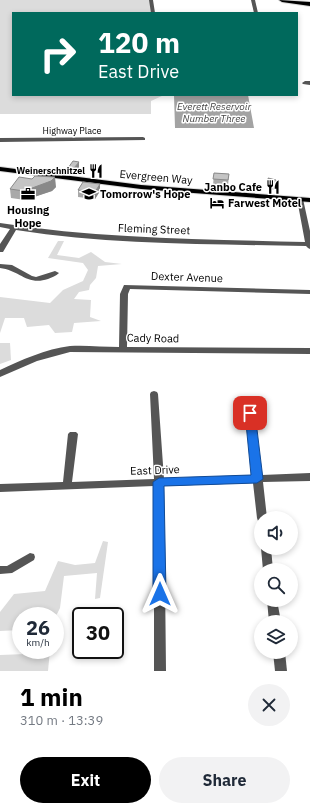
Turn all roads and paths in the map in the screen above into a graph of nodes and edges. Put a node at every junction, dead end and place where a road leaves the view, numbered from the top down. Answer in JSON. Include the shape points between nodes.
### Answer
{"nodes":[{"id":1,"x":151,"y":0,"type":"edge"},
{"id":2,"x":253,"y":0,"type":"edge"},
{"id":3,"x":286,"y":0,"type":"edge"},
{"id":4,"x":310,"y":4,"type":"edge"},
{"id":5,"x":153,"y":12,"type":"edge"},
{"id":6,"x":256,"y":12,"type":"edge"},
{"id":7,"x":143,"y":139,"type":"dead end"},
{"id":8,"x":0,"y":140,"type":"edge"},
{"id":9,"x":0,"y":169,"type":"edge"},
{"id":10,"x":300,"y":199,"type":"junction"},
{"id":11,"x":310,"y":200,"type":"edge"},
{"id":12,"x":0,"y":225,"type":"edge"},
{"id":13,"x":14,"y":228,"type":"junction"},
{"id":14,"x":310,"y":245,"type":"edge"},
{"id":15,"x":0,"y":250,"type":"edge"},
{"id":16,"x":0,"y":266,"type":"edge"},
{"id":17,"x":55,"y":273,"type":"dead end"},
{"id":18,"x":310,"y":292,"type":"edge"},
{"id":19,"x":123,"y":349,"type":"junction"},
{"id":20,"x":310,"y":351,"type":"edge"},
{"id":21,"x":0,"y":374,"type":"edge"},
{"id":22,"x":154,"y":394,"type":"dead end"},
{"id":23,"x":250,"y":413,"type":"dead end"},
{"id":24,"x":73,"y":434,"type":"dead end"},
{"id":25,"x":310,"y":477,"type":"edge"},
{"id":26,"x":257,"y":479,"type":"junction"},
{"id":27,"x":159,"y":482,"type":"junction"},
{"id":28,"x":67,"y":485,"type":"junction"},
{"id":29,"x":0,"y":488,"type":"edge"},
{"id":30,"x":261,"y":511,"type":"edge"},
{"id":31,"x":30,"y":557,"type":"dead end"},
{"id":32,"x":0,"y":570,"type":"edge"},
{"id":33,"x":280,"y":659,"type":"edge"},
{"id":34,"x":160,"y":671,"type":"edge"},
{"id":35,"x":281,"y":671,"type":"edge"}],
"edges":[{"from":1,"to":5,"type":"street"},
{"from":2,"to":6,"type":"street"},
{"from":3,"to":4,"type":"main road"},
{"from":7,"to":8,"type":"street","name":"Highway Place"},
{"from":9,"to":10,"type":"main road","name":"Evergreen Way","via":[[147,188]]},
{"from":10,"to":11,"type":"main road","name":"Evergreen Way"},
{"from":10,"to":14,"type":"street"},
{"from":12,"to":13,"type":"street","name":"Fleming Street"},
{"from":13,"to":14,"type":"street","name":"Fleming Street","via":[[116,239]]},
{"from":13,"to":15,"type":"street"},
{"from":16,"to":17,"type":"street","via":[[11,267],[33,280],[42,280]]},
{"from":18,"to":19,"type":"street","name":"Dexter Avenue","via":[[127,287],[124,294]]},
{"from":19,"to":20,"type":"street","name":"Cady Road"},
{"from":19,"to":21,"type":"street","name":"Cady Road","via":[[70,349],[49,353]]},
{"from":22,"to":27,"type":"street"},
{"from":23,"to":26,"type":"street"},
{"from":24,"to":28,"type":"street"},
{"from":25,"to":26,"type":"street","name":"East Drive"},
{"from":26,"to":27,"type":"street","name":"East Drive"},
{"from":26,"to":30,"type":"street"},
{"from":27,"to":28,"type":"street","name":"East Drive"},
{"from":27,"to":34,"type":"street"},
{"from":28,"to":29,"type":"street","name":"East Drive"},
{"from":31,"to":32,"type":"street","via":[[8,570]]},
{"from":33,"to":35,"type":"street"}]}
